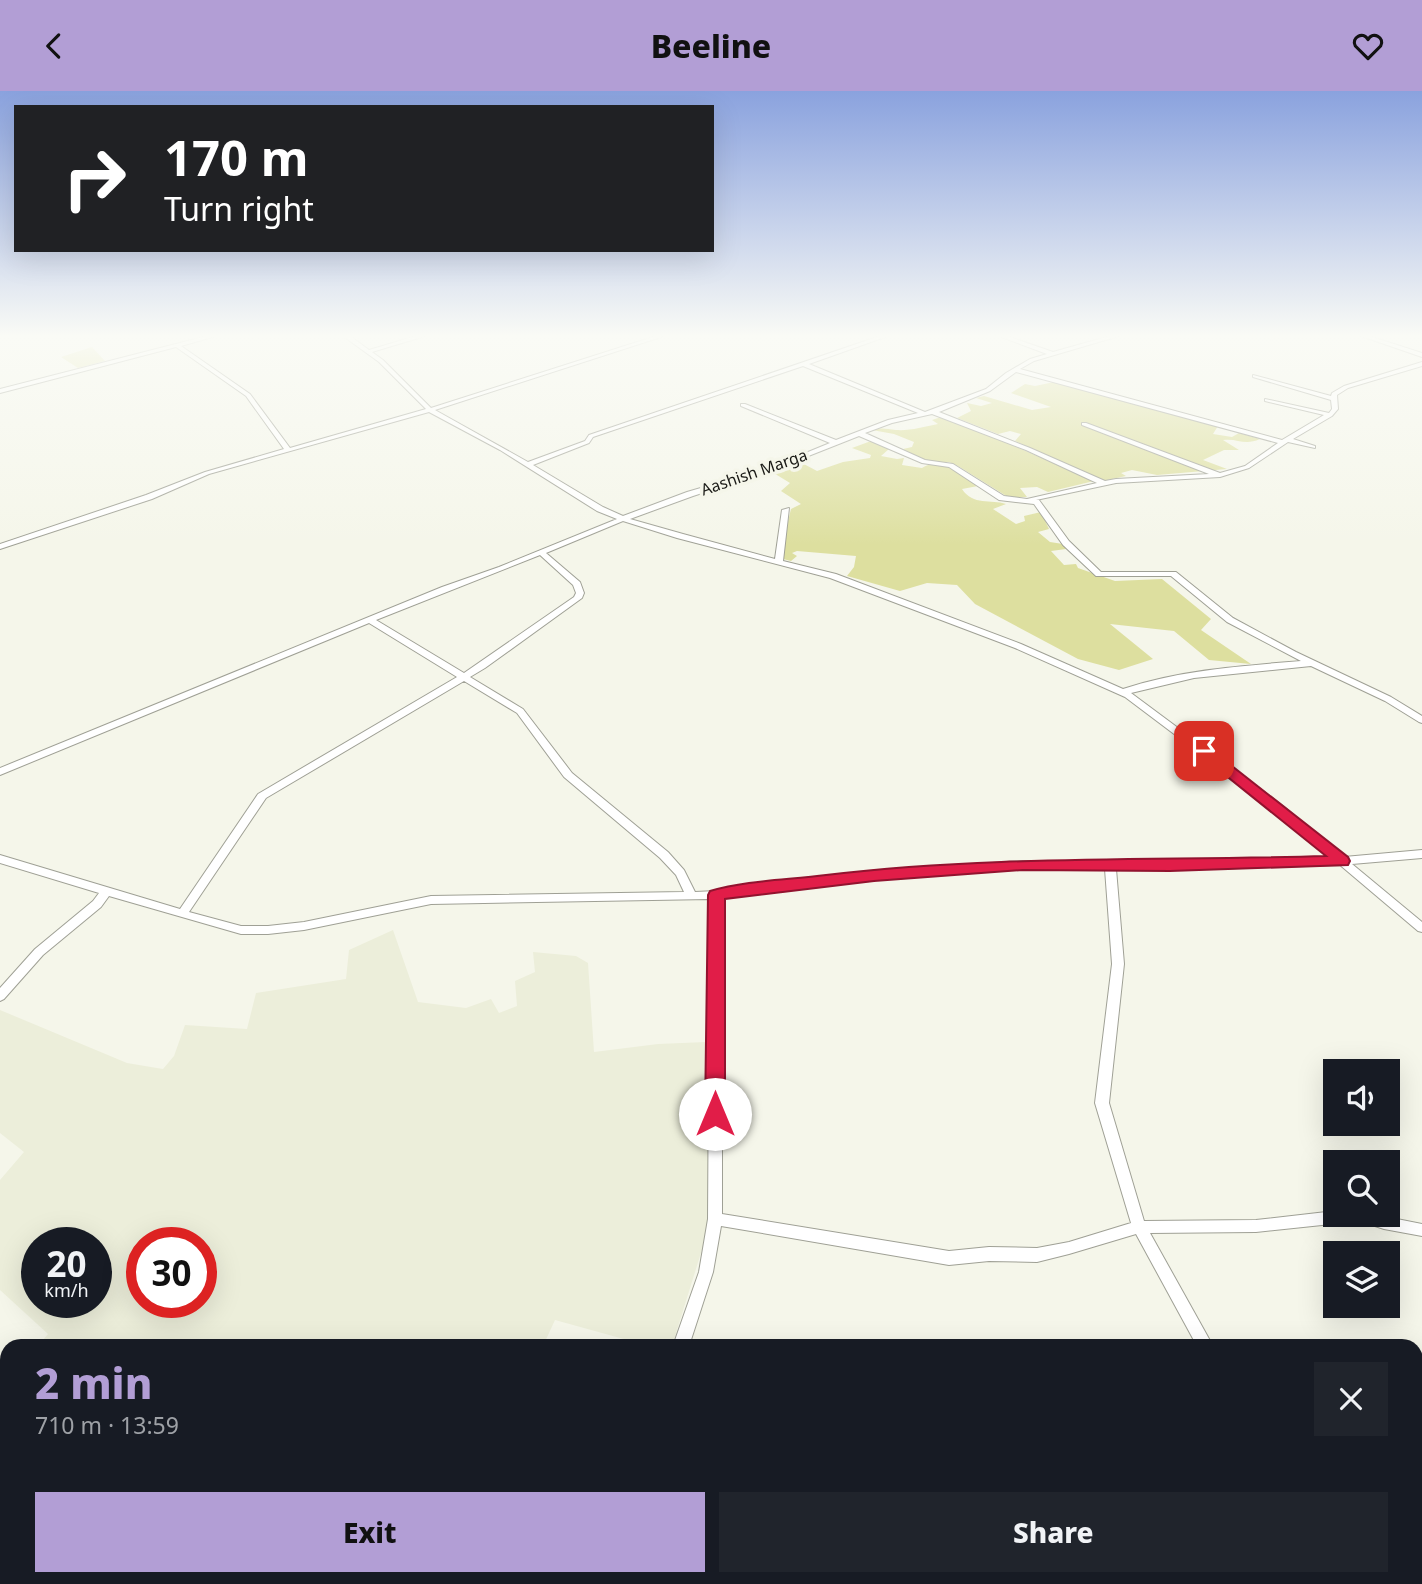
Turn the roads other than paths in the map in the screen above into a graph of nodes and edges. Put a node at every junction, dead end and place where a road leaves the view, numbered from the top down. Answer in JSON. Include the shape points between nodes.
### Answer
{"nodes":[{"id":1,"x":256,"y":406,"type":"edge"},
{"id":2,"x":427,"y":406,"type":"edge"},
{"id":3,"x":441,"y":406,"type":"edge"},
{"id":4,"x":682,"y":406,"type":"edge"},
{"id":5,"x":745,"y":406,"type":"edge"},
{"id":6,"x":903,"y":406,"type":"edge"},
{"id":7,"x":949,"y":406,"type":"edge"},
{"id":8,"x":1151,"y":406,"type":"edge"},
{"id":9,"x":1291,"y":406,"type":"edge"},
{"id":10,"x":1335,"y":406,"type":"edge"},
{"id":11,"x":430,"y":409,"type":"junction"},
{"id":12,"x":933,"y":412,"type":"junction"},
{"id":13,"x":923,"y":414,"type":"junction"},
{"id":14,"x":1330,"y":415,"type":"junction"},
{"id":15,"x":1084,"y":424,"type":"dead end"},
{"id":16,"x":859,"y":433,"type":"junction"},
{"id":17,"x":1285,"y":441,"type":"junction"},
{"id":18,"x":836,"y":443,"type":"junction"},
{"id":19,"x":1313,"y":447,"type":"dead end"},
{"id":20,"x":288,"y":450,"type":"junction"},
{"id":21,"x":528,"y":464,"type":"junction"},
{"id":22,"x":1220,"y":475,"type":"junction"},
{"id":23,"x":1103,"y":483,"type":"junction"},
{"id":24,"x":1027,"y":499,"type":"junction"},
{"id":25,"x":786,"y":510,"type":"dead end"},
{"id":26,"x":624,"y":519,"type":"junction"},
{"id":27,"x":0,"y":547,"type":"edge"},
{"id":28,"x":541,"y":552,"type":"junction"},
{"id":29,"x":779,"y":561,"type":"junction"},
{"id":30,"x":371,"y":621,"type":"junction"},
{"id":31,"x":1316,"y":664,"type":"junction"},
{"id":32,"x":464,"y":676,"type":"junction"},
{"id":33,"x":1126,"y":694,"type":"junction"},
{"id":34,"x":1422,"y":720,"type":"edge"},
{"id":35,"x":0,"y":772,"type":"edge"},
{"id":36,"x":1422,"y":854,"type":"edge"},
{"id":37,"x":0,"y":859,"type":"edge"},
{"id":38,"x":1342,"y":861,"type":"junction"},
{"id":39,"x":1110,"y":865,"type":"junction"},
{"id":40,"x":106,"y":891,"type":"junction"},
{"id":41,"x":716,"y":895,"type":"junction"},
{"id":42,"x":692,"y":896,"type":"junction"},
{"id":43,"x":182,"y":914,"type":"junction"},
{"id":44,"x":1422,"y":927,"type":"edge"},
{"id":45,"x":0,"y":996,"type":"edge"},
{"id":46,"x":715,"y":1219,"type":"junction"},
{"id":47,"x":1139,"y":1227,"type":"junction"},
{"id":48,"x":1422,"y":1230,"type":"edge"},
{"id":49,"x":683,"y":1339,"type":"edge"},
{"id":50,"x":1201,"y":1339,"type":"edge"}],
"edges":[{"from":1,"to":20,"type":"street"},
{"from":2,"to":11,"type":"street"},
{"from":3,"to":11,"type":"street"},
{"from":4,"to":21,"type":"street"},
{"from":5,"to":18,"type":"street"},
{"from":6,"to":13,"type":"street"},
{"from":7,"to":12,"type":"street","name":"Aashish Marga"},
{"from":8,"to":17,"type":"street"},
{"from":9,"to":14,"type":"street"},
{"from":10,"to":14,"type":"street"},
{"from":11,"to":20,"type":"street"},
{"from":11,"to":21,"type":"street"},
{"from":12,"to":13,"type":"street","name":"Aashish Marga"},
{"from":12,"to":23,"type":"street"},
{"from":13,"to":16,"type":"street","name":"Aashish Marga"},
{"from":14,"to":17,"type":"street"},
{"from":15,"to":22,"type":"street"},
{"from":16,"to":18,"type":"street","name":"Aashish Marga"},
{"from":16,"to":24,"type":"street","via":[[924,462],[951,465],[1002,498]]},
{"from":17,"to":19,"type":"street"},
{"from":17,"to":22,"type":"street","via":[[1247,467]]},
{"from":18,"to":26,"type":"street","name":"Aashish Marga"},
{"from":20,"to":27,"type":"street","via":[[207,473]]},
{"from":21,"to":26,"type":"street"},
{"from":22,"to":23,"type":"street"},
{"from":23,"to":24,"type":"street"},
{"from":24,"to":31,"type":"street","via":[[1037,502],[1066,543],[1099,574],[1173,574],[1230,620]]},
{"from":25,"to":29,"type":"street"},
{"from":26,"to":28,"type":"street","name":"Aashish Marga"},
{"from":26,"to":29,"type":"street"},
{"from":28,"to":30,"type":"street","name":"Aashish Marga"},
{"from":28,"to":32,"type":"street","via":[[577,584],[578,598]]},
{"from":29,"to":33,"type":"street","via":[[952,620]]},
{"from":30,"to":32,"type":"street"},
{"from":30,"to":35,"type":"street","name":"Aashish Marga"},
{"from":31,"to":33,"type":"street","via":[[1193,674]]},
{"from":31,"to":34,"type":"street"},
{"from":32,"to":42,"type":"street","via":[[520,711],[568,775],[664,855]]},
{"from":32,"to":43,"type":"street","via":[[262,796]]},
{"from":33,"to":38,"type":"street"},
{"from":36,"to":38,"type":"street"},
{"from":37,"to":40,"type":"street"},
{"from":38,"to":39,"type":"street"},
{"from":38,"to":44,"type":"street"},
{"from":39,"to":41,"type":"street","via":[[912,872]]},
{"from":39,"to":47,"type":"street","via":[[1118,964],[1102,1103]]},
{"from":40,"to":43,"type":"street"},
{"from":40,"to":45,"type":"street","via":[[97,904],[39,952]]},
{"from":41,"to":42,"type":"street"},
{"from":41,"to":46,"type":"street"},
{"from":42,"to":43,"type":"street","via":[[431,899],[268,930],[241,930]]},
{"from":46,"to":47,"type":"street","via":[[949,1258],[1038,1255]]},
{"from":46,"to":49,"type":"street","via":[[706,1272]]},
{"from":47,"to":48,"type":"street","via":[[1256,1226],[1360,1215]]},
{"from":47,"to":50,"type":"street"}]}
